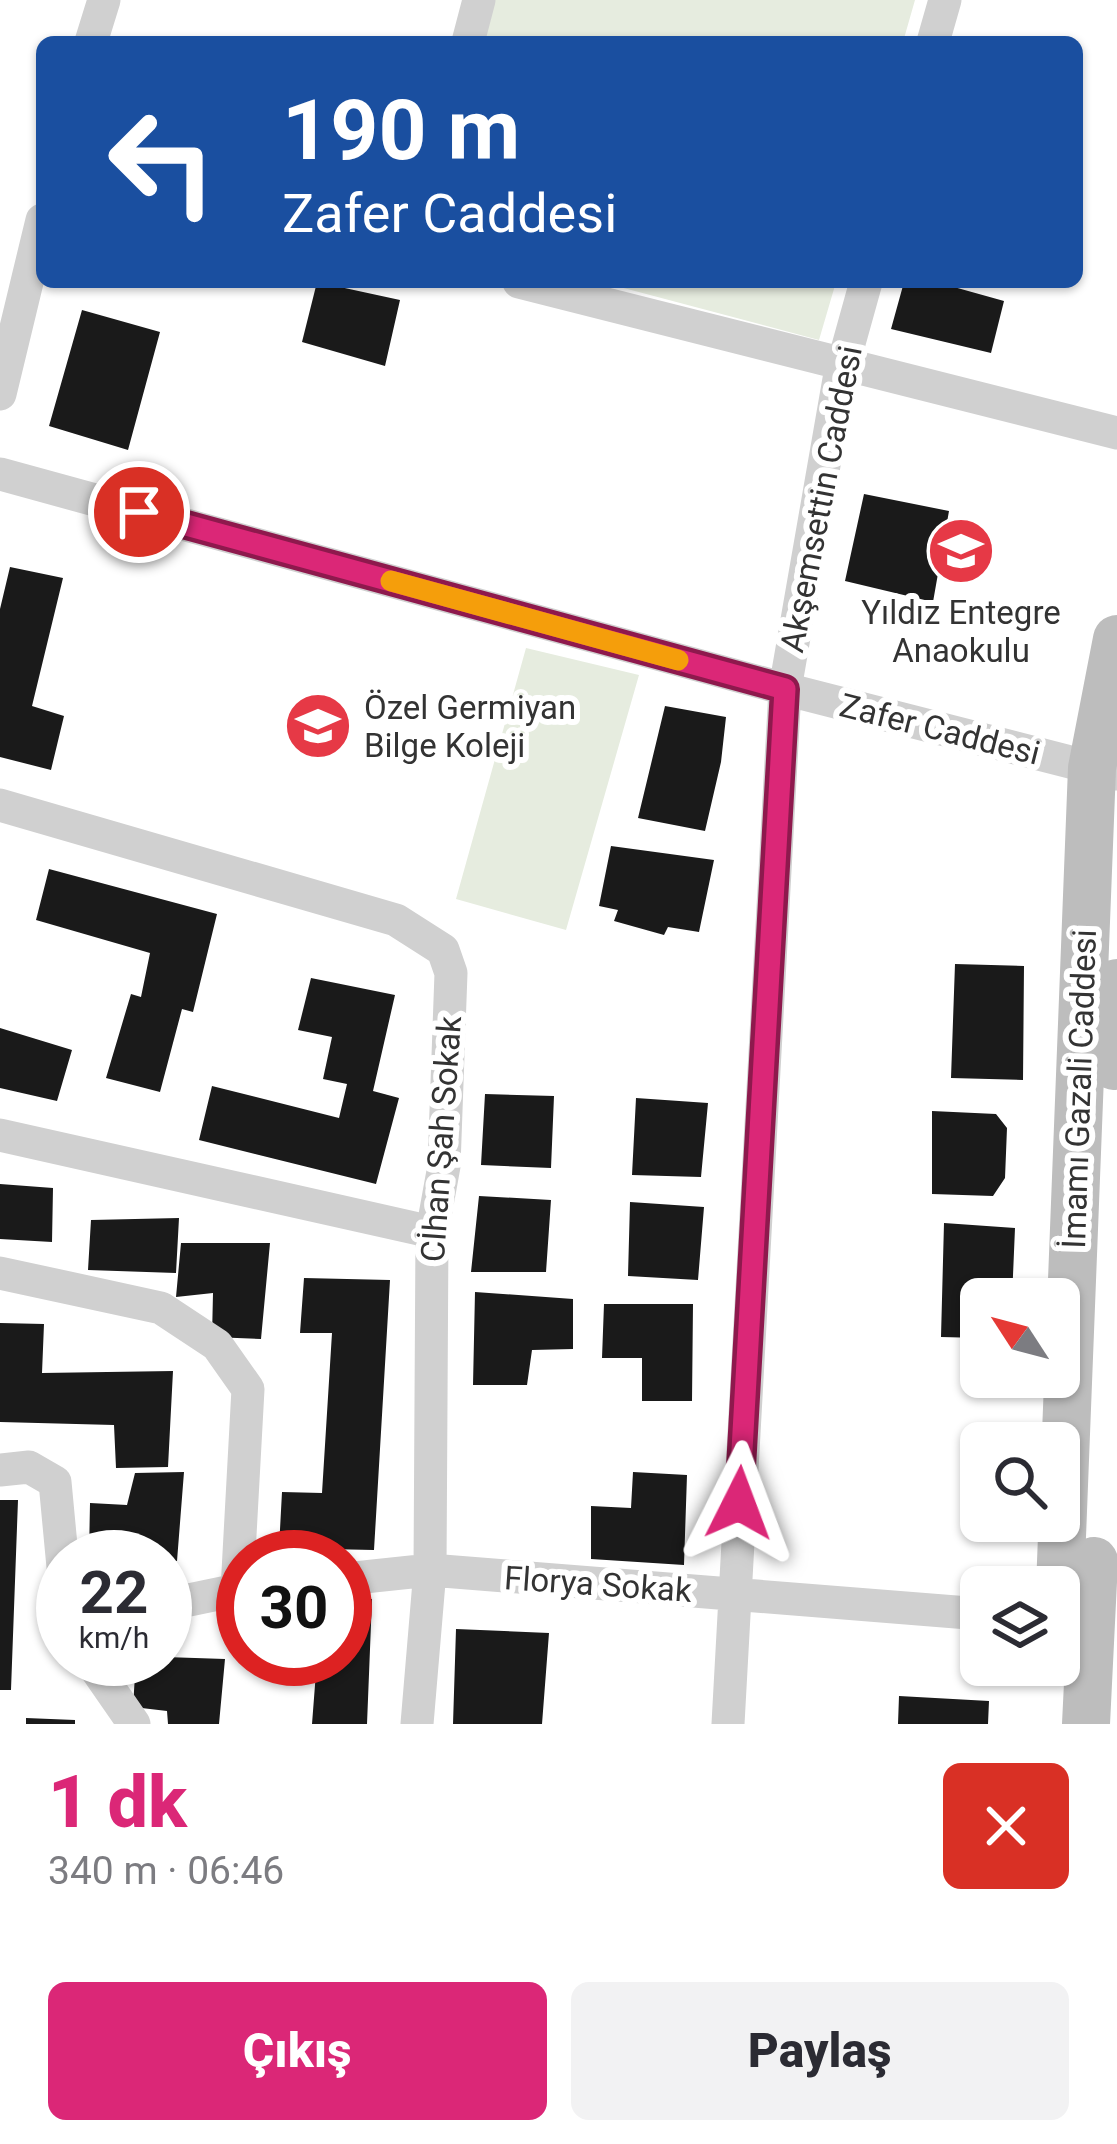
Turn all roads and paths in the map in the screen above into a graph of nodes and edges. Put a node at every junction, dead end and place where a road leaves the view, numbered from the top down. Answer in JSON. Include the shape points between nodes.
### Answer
{"nodes":[{"id":1,"x":104,"y":0,"type":"edge"},
{"id":2,"x":479,"y":0,"type":"edge"},
{"id":3,"x":945,"y":0,"type":"edge"},
{"id":4,"x":93,"y":36,"type":"edge"},
{"id":5,"x":470,"y":36,"type":"edge"},
{"id":6,"x":936,"y":36,"type":"edge"},
{"id":7,"x":36,"y":245,"type":"edge"},
{"id":8,"x":543,"y":288,"type":"edge"},
{"id":9,"x":864,"y":288,"type":"edge"},
{"id":10,"x":843,"y":364,"type":"junction"},
{"id":11,"x":0,"y":394,"type":"edge"},
{"id":12,"x":1117,"y":433,"type":"edge"},
{"id":13,"x":0,"y":474,"type":"edge"},
{"id":14,"x":1117,"y":639,"type":"edge"},
{"id":15,"x":785,"y":689,"type":"junction"},
{"id":16,"x":1104,"y":771,"type":"edge"},
{"id":17,"x":0,"y":805,"type":"edge"},
{"id":18,"x":1117,"y":983,"type":"edge"},
{"id":19,"x":0,"y":1135,"type":"edge"},
{"id":20,"x":432,"y":1232,"type":"junction"},
{"id":21,"x":0,"y":1274,"type":"edge"},
{"id":22,"x":0,"y":1470,"type":"edge"},
{"id":23,"x":60,"y":1530,"type":"edge"},
{"id":24,"x":242,"y":1530,"type":"edge"},
{"id":25,"x":430,"y":1570,"type":"junction"},
{"id":26,"x":372,"y":1576,"type":"edge"},
{"id":27,"x":734,"y":1594,"type":"junction"},
{"id":28,"x":960,"y":1612,"type":"edge"},
{"id":29,"x":1082,"y":1620,"type":"edge"},
{"id":30,"x":108,"y":1686,"type":"edge"},
{"id":31,"x":1055,"y":1686,"type":"edge"},
{"id":32,"x":134,"y":1724,"type":"edge"},
{"id":33,"x":417,"y":1724,"type":"edge"},
{"id":34,"x":728,"y":1724,"type":"edge"},
{"id":35,"x":1053,"y":1724,"type":"edge"},
{"id":36,"x":1086,"y":1724,"type":"edge"}],
"edges":[{"from":1,"to":4,"type":"street"},
{"from":2,"to":5,"type":"street"},
{"from":3,"to":6,"type":"street"},
{"from":7,"to":11,"type":"street"},
{"from":8,"to":10,"type":"street"},
{"from":9,"to":10,"type":"street","name":"Akşemsettin Caddesi"},
{"from":10,"to":12,"type":"street"},
{"from":10,"to":15,"type":"street","name":"Akşemsettin Caddesi"},
{"from":13,"to":15,"type":"street","name":"Zafer Caddesi"},
{"from":14,"to":16,"type":"main road","name":"İmamı Gazali Caddesi"},
{"from":15,"to":16,"type":"street","name":"Zafer Caddesi"},
{"from":15,"to":27,"type":"street","name":"Akşemsettin Caddesi"},
{"from":16,"to":29,"type":"main road","name":"İmamı Gazali Caddesi"},
{"from":17,"to":20,"type":"street","name":"Cİhan Şah Sokak","via":[[396,920],[443,950],[450,1016],[444,1166]]},
{"from":18,"to":29,"type":"main road","name":"İmamı Gazali Caddesi"},
{"from":19,"to":20,"type":"street"},
{"from":20,"to":25,"type":"street","name":"Cİhan Şah Sokak"},
{"from":21,"to":24,"type":"street","via":[[161,1308],[217,1345],[248,1390]]},
{"from":22,"to":23,"type":"street","via":[[28,1467],[55,1482]]},
{"from":25,"to":26,"type":"street","name":"Florya Sokak"},
{"from":25,"to":27,"type":"street","name":"Florya Sokak"},
{"from":25,"to":33,"type":"street","name":"Cİhan Şah Sokak"},
{"from":27,"to":28,"type":"street","name":"Florya Sokak"},
{"from":27,"to":34,"type":"street","name":"Akşemsettin Caddesi"},
{"from":29,"to":36,"type":"main road","name":"İmamı Gazali Caddesi"},
{"from":30,"to":32,"type":"street"},
{"from":31,"to":35,"type":"main road"}]}
